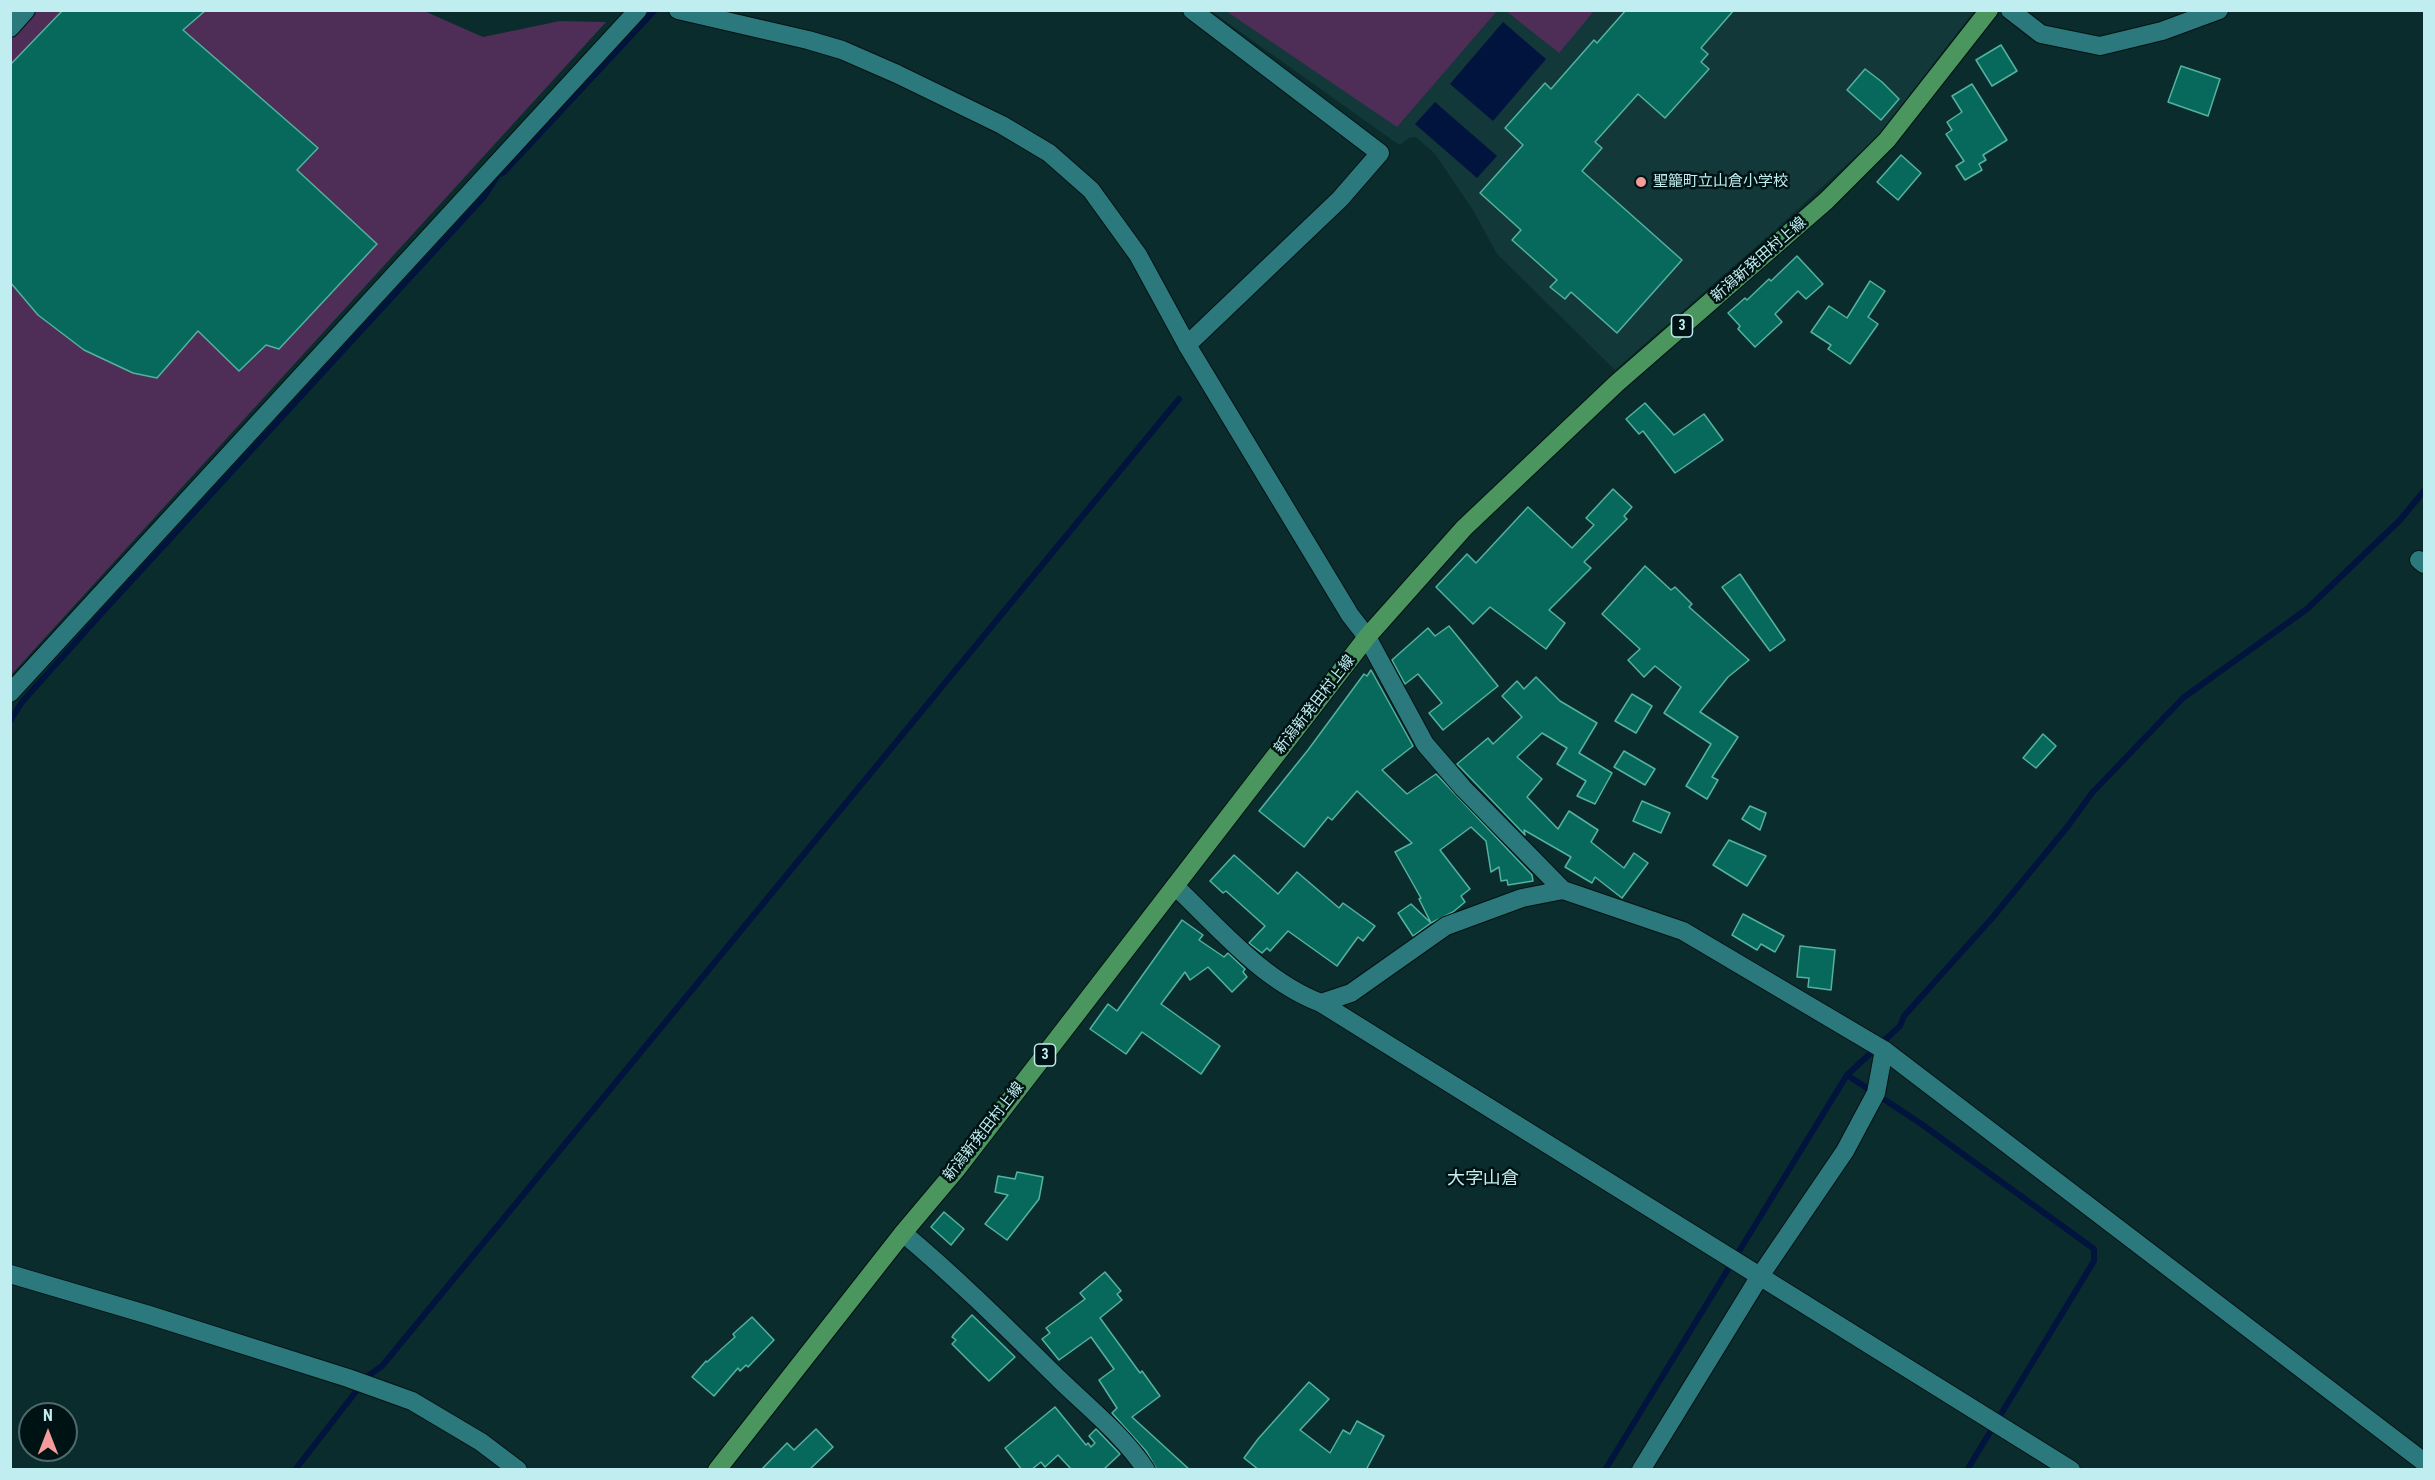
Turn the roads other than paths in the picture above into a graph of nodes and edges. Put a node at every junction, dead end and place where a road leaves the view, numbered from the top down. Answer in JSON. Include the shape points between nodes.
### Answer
{"nodes":[{"id":1,"x":26,"y":10,"type":"edge"},
{"id":2,"x":638,"y":10,"type":"edge"},
{"id":3,"x":678,"y":10,"type":"edge"},
{"id":4,"x":1192,"y":10,"type":"edge"},
{"id":5,"x":1989,"y":10,"type":"edge"},
{"id":6,"x":2010,"y":10,"type":"edge"},
{"id":7,"x":2219,"y":10,"type":"edge"},
{"id":8,"x":10,"y":28,"type":"edge"},
{"id":9,"x":1187,"y":345,"type":"junction"},
{"id":10,"x":1367,"y":637,"type":"junction"},
{"id":11,"x":10,"y":693,"type":"edge"},
{"id":12,"x":1176,"y":886,"type":"junction"},
{"id":13,"x":1563,"y":890,"type":"junction"},
{"id":14,"x":1321,"y":1003,"type":"junction"},
{"id":15,"x":1884,"y":1050,"type":"junction"},
{"id":16,"x":903,"y":1233,"type":"junction"},
{"id":17,"x":10,"y":1274,"type":"edge"},
{"id":18,"x":1760,"y":1276,"type":"junction"},
{"id":19,"x":2424,"y":1462,"type":"edge"},
{"id":20,"x":518,"y":1470,"type":"edge"},
{"id":21,"x":717,"y":1470,"type":"edge"},
{"id":22,"x":1146,"y":1470,"type":"edge"},
{"id":23,"x":1641,"y":1470,"type":"edge"},
{"id":24,"x":2071,"y":1470,"type":"edge"}],
"edges":[{"from":1,"to":8,"type":"street"},
{"from":2,"to":11,"type":"street"},
{"from":3,"to":9,"type":"street","via":[[842,50],[991,120],[1049,153],[1090,190],[1138,255]]},
{"from":4,"to":9,"type":"street","via":[[1380,153],[1340,199]]},
{"from":5,"to":10,"type":"main road","name":"新潟新発田村上線","number":"3","via":[[1887,140],[1826,201],[1617,383],[1464,528]]},
{"from":6,"to":7,"type":"street","via":[[2041,34],[2100,46],[2162,31]]},
{"from":9,"to":10,"type":"street"},
{"from":10,"to":12,"type":"main road","name":"新潟新発田村上線","number":"3"},
{"from":10,"to":13,"type":"street","via":[[1425,744]]},
{"from":12,"to":14,"type":"street","via":[[1259,966]]},
{"from":12,"to":16,"type":"main road","name":"新潟新発田村上線","number":"3"},
{"from":13,"to":14,"type":"street","via":[[1522,898],[1446,926],[1351,993]]},
{"from":13,"to":15,"type":"street","via":[[1683,931]]},
{"from":14,"to":18,"type":"street"},
{"from":15,"to":18,"type":"street","via":[[1876,1093],[1845,1151]]},
{"from":15,"to":19,"type":"street"},
{"from":16,"to":21,"type":"main road","name":"新潟新発田村上線","number":"3"},
{"from":16,"to":22,"type":"street","via":[[943,1266],[1075,1394],[1138,1457]]},
{"from":17,"to":20,"type":"street","via":[[412,1401],[482,1442]]},
{"from":18,"to":23,"type":"street"},
{"from":18,"to":24,"type":"street"}]}
